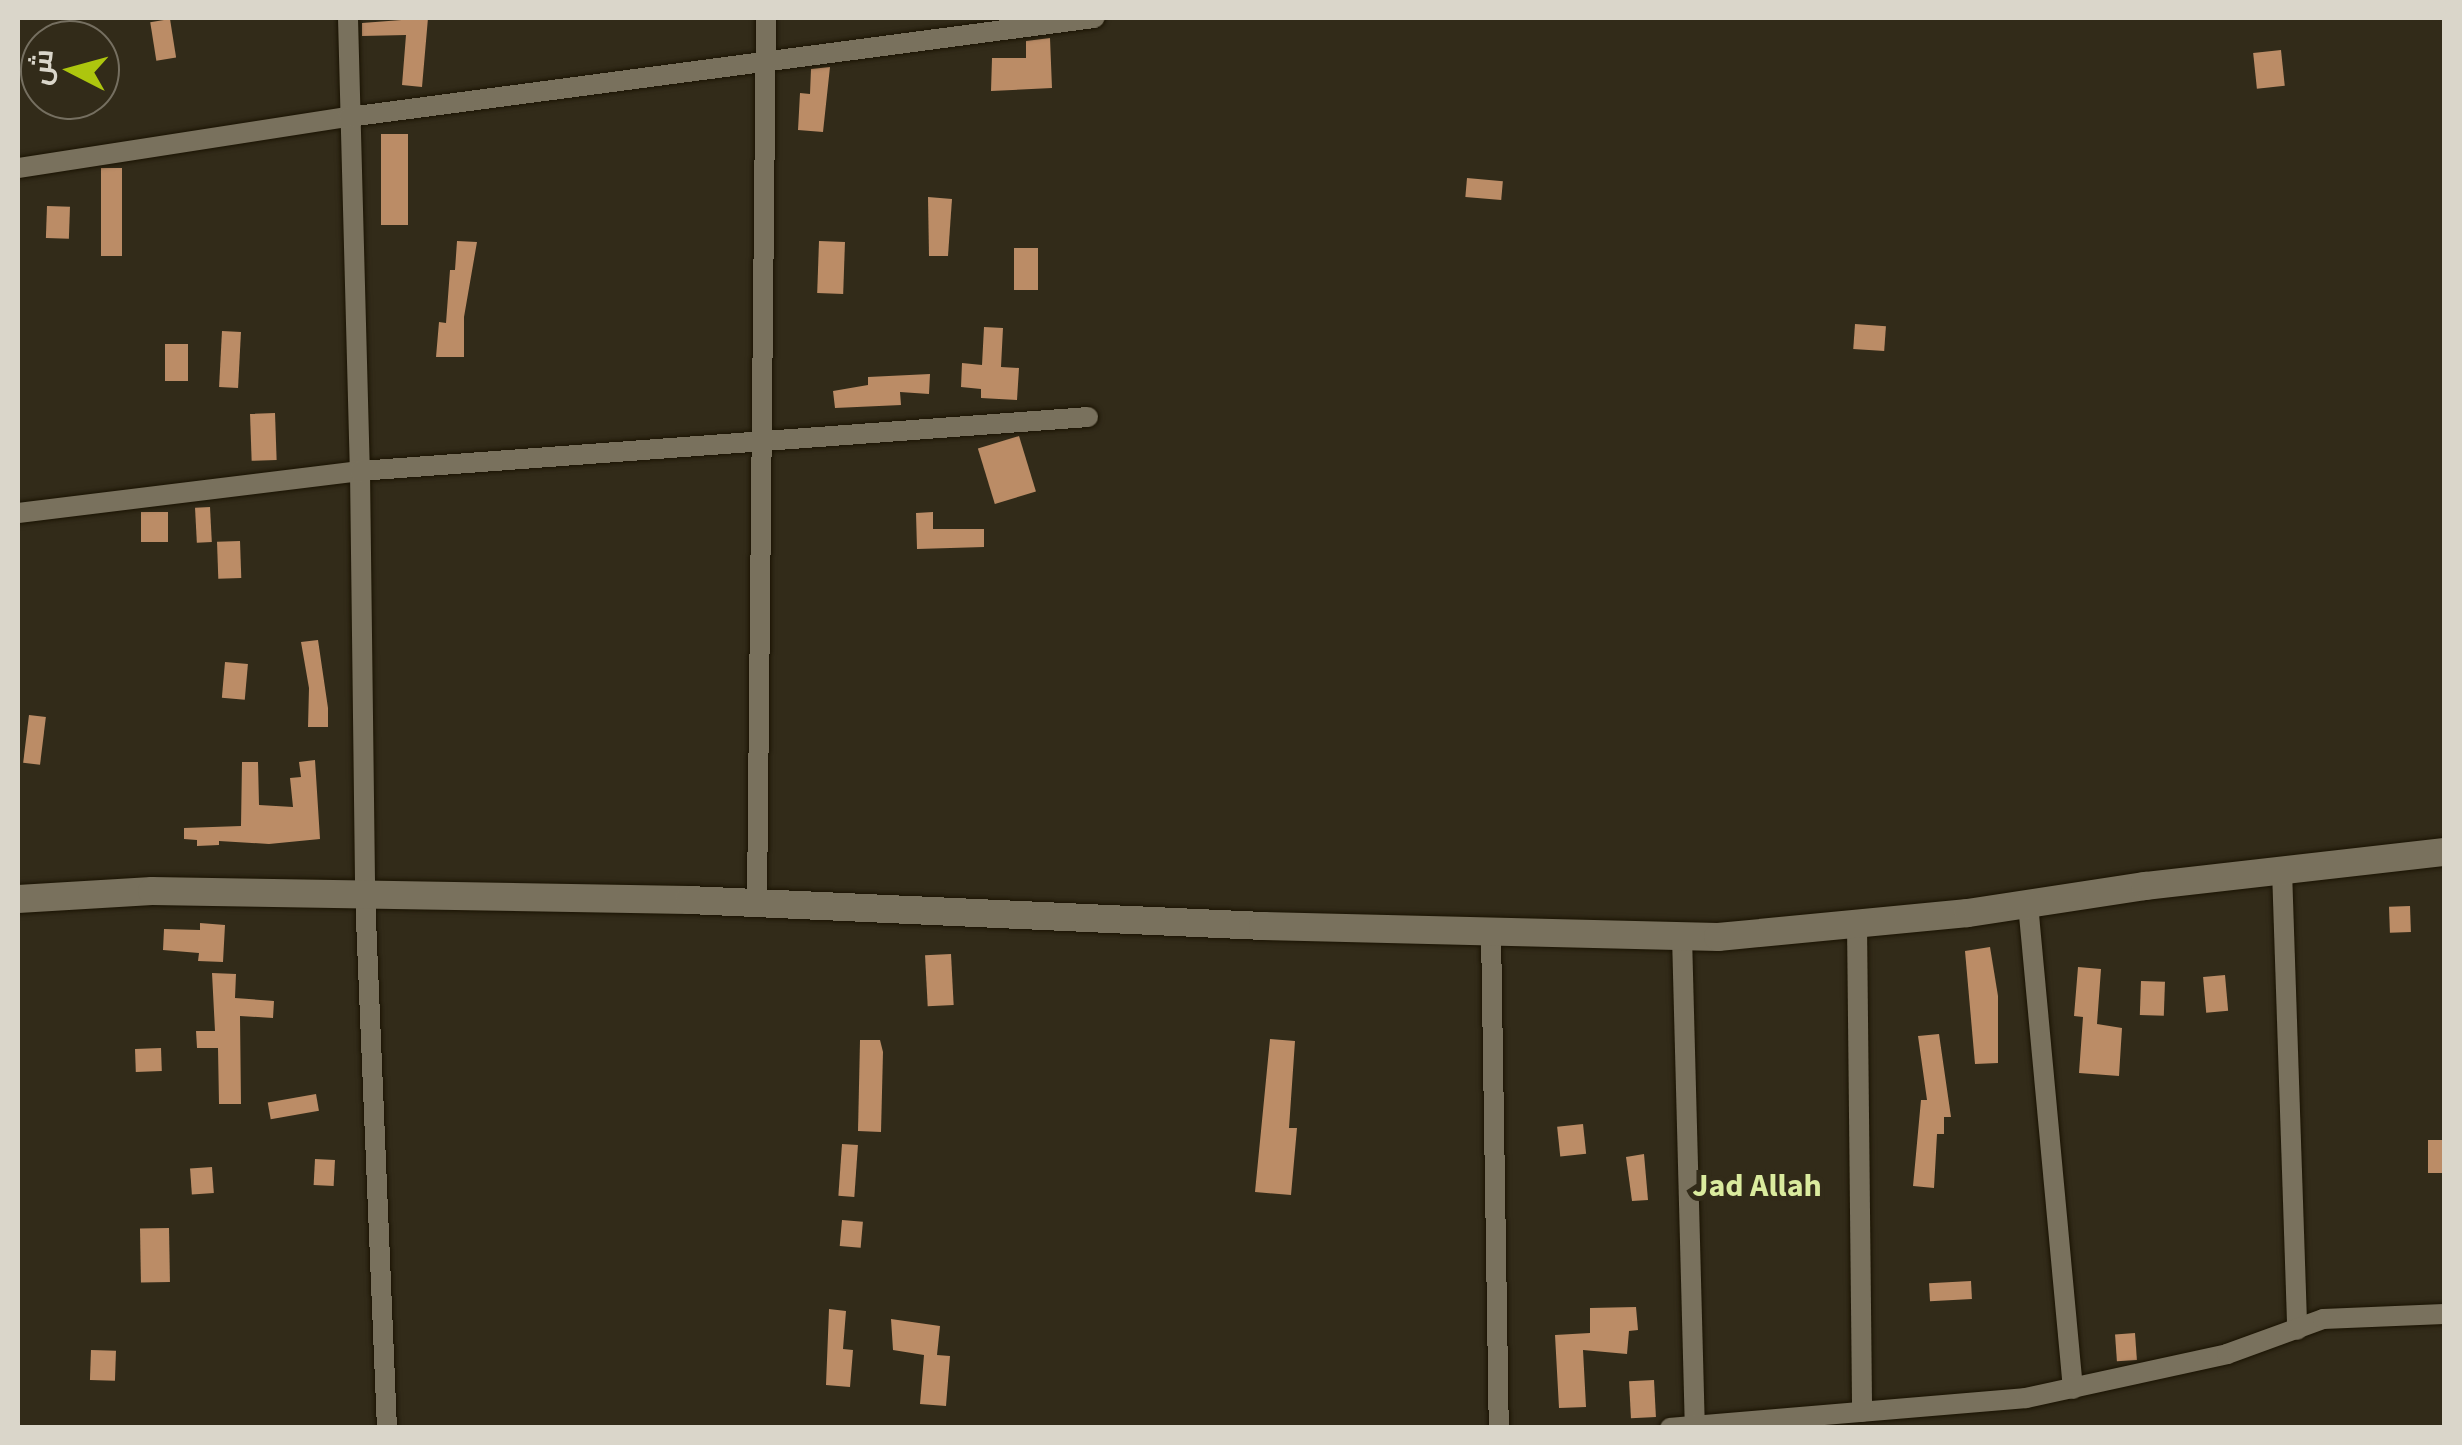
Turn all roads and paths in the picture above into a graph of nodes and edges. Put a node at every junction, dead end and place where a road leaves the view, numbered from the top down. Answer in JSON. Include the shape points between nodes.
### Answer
{"nodes":[{"id":1,"x":348,"y":18,"type":"edge"},
{"id":2,"x":766,"y":18,"type":"edge"},
{"id":3,"x":1094,"y":18,"type":"edge"},
{"id":4,"x":766,"y":61,"type":"junction"},
{"id":5,"x":349,"y":117,"type":"junction"},
{"id":6,"x":18,"y":168,"type":"edge"},
{"id":7,"x":1088,"y":417,"type":"dead end"},
{"id":8,"x":762,"y":439,"type":"junction"},
{"id":9,"x":360,"y":471,"type":"junction"},
{"id":10,"x":18,"y":513,"type":"edge"},
{"id":11,"x":2444,"y":852,"type":"edge"},
{"id":12,"x":2282,"y":870,"type":"junction"},
{"id":13,"x":366,"y":895,"type":"junction"},
{"id":14,"x":18,"y":900,"type":"edge"},
{"id":15,"x":756,"y":903,"type":"junction"},
{"id":16,"x":2028,"y":904,"type":"junction"},
{"id":17,"x":1857,"y":924,"type":"junction"},
{"id":18,"x":1491,"y":932,"type":"junction"},
{"id":19,"x":1682,"y":936,"type":"junction"},
{"id":20,"x":2444,"y":1314,"type":"edge"},
{"id":21,"x":2296,"y":1330,"type":"junction"},
{"id":22,"x":2072,"y":1389,"type":"junction"},
{"id":23,"x":1862,"y":1412,"type":"junction"},
{"id":24,"x":1695,"y":1426,"type":"edge"},
{"id":25,"x":386,"y":1428,"type":"edge"},
{"id":26,"x":1499,"y":1428,"type":"edge"},
{"id":27,"x":1670,"y":1428,"type":"edge"}],
"edges":[{"from":1,"to":5,"type":"street"},
{"from":2,"to":4,"type":"street"},
{"from":3,"to":4,"type":"street"},
{"from":4,"to":5,"type":"street"},
{"from":4,"to":8,"type":"street"},
{"from":5,"to":6,"type":"street"},
{"from":5,"to":9,"type":"street"},
{"from":7,"to":8,"type":"street"},
{"from":8,"to":9,"type":"street"},
{"from":8,"to":15,"type":"street"},
{"from":9,"to":10,"type":"street"},
{"from":9,"to":13,"type":"street"},
{"from":11,"to":12,"type":"street"},
{"from":12,"to":16,"type":"street"},
{"from":12,"to":21,"type":"street"},
{"from":13,"to":14,"type":"street","via":[[152,891]]},
{"from":13,"to":15,"type":"street"},
{"from":13,"to":25,"type":"street"},
{"from":15,"to":18,"type":"street"},
{"from":16,"to":17,"type":"street"},
{"from":16,"to":22,"type":"street"},
{"from":17,"to":19,"type":"street"},
{"from":17,"to":23,"type":"street"},
{"from":18,"to":19,"type":"street"},
{"from":18,"to":26,"type":"street"},
{"from":19,"to":24,"type":"street"},
{"from":20,"to":21,"type":"street","via":[[2323,1319]]},
{"from":21,"to":22,"type":"street","via":[[2227,1354]]},
{"from":22,"to":23,"type":"street"},
{"from":23,"to":24,"type":"street"},
{"from":24,"to":27,"type":"street"}]}
